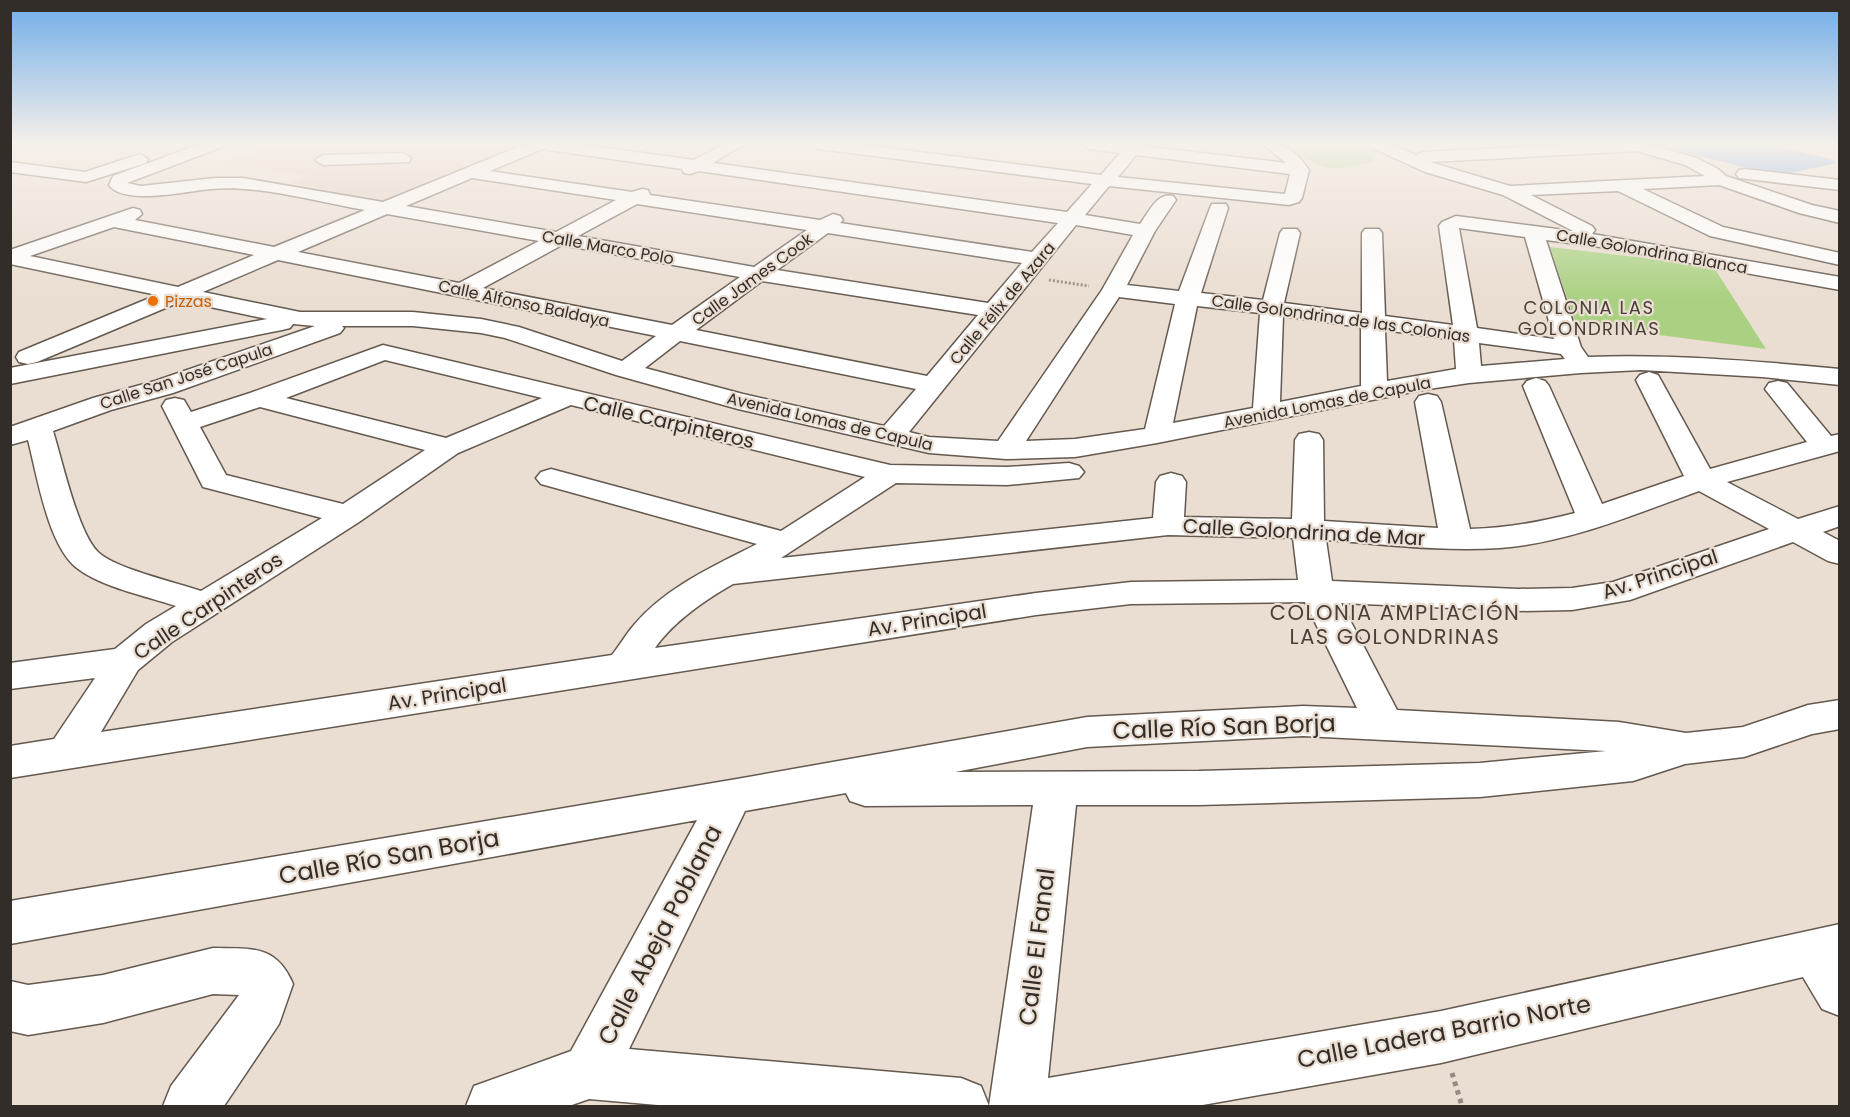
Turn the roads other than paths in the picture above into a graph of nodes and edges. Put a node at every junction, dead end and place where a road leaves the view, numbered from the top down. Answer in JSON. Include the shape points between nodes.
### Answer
{"nodes":[{"id":1,"x":184,"y":196,"type":"edge"},
{"id":2,"x":313,"y":196,"type":"edge"},
{"id":3,"x":396,"y":196,"type":"edge"},
{"id":4,"x":623,"y":196,"type":"edge"},
{"id":5,"x":639,"y":196,"type":"edge"},
{"id":6,"x":865,"y":196,"type":"edge"},
{"id":7,"x":915,"y":196,"type":"edge"},
{"id":8,"x":1093,"y":196,"type":"edge"},
{"id":9,"x":1242,"y":196,"type":"edge"},
{"id":10,"x":1293,"y":196,"type":"edge"},
{"id":11,"x":1519,"y":196,"type":"edge"},
{"id":12,"x":1643,"y":196,"type":"edge"},
{"id":13,"x":1771,"y":196,"type":"edge"},
{"id":14,"x":635,"y":198,"type":"junction"},
{"id":15,"x":1167,"y":200,"type":"dead end"},
{"id":16,"x":387,"y":208,"type":"junction"},
{"id":17,"x":1219,"y":208,"type":"dead end"},
{"id":18,"x":1839,"y":217,"type":"edge"},
{"id":19,"x":1073,"y":219,"type":"junction"},
{"id":20,"x":113,"y":220,"type":"junction"},
{"id":21,"x":824,"y":227,"type":"junction"},
{"id":22,"x":1144,"y":231,"type":"junction"},
{"id":23,"x":1533,"y":231,"type":"junction"},
{"id":24,"x":1290,"y":233,"type":"dead end"},
{"id":25,"x":1372,"y":233,"type":"dead end"},
{"id":26,"x":561,"y":238,"type":"junction"},
{"id":27,"x":1608,"y":242,"type":"junction"},
{"id":28,"x":277,"y":254,"type":"junction"},
{"id":29,"x":10,"y":258,"type":"edge"},
{"id":30,"x":1839,"y":259,"type":"edge"},
{"id":31,"x":1030,"y":268,"type":"junction"},
{"id":32,"x":759,"y":274,"type":"junction"},
{"id":33,"x":1839,"y":284,"type":"edge"},
{"id":34,"x":1113,"y":290,"type":"junction"},
{"id":35,"x":176,"y":295,"type":"junction"},
{"id":36,"x":454,"y":295,"type":"junction"},
{"id":37,"x":1188,"y":298,"type":"junction"},
{"id":38,"x":1272,"y":308,"type":"junction"},
{"id":39,"x":993,"y":311,"type":"junction"},
{"id":40,"x":363,"y":318,"type":"junction"},
{"id":41,"x":300,"y":319,"type":"junction"},
{"id":42,"x":413,"y":319,"type":"junction"},
{"id":43,"x":1373,"y":322,"type":"junction"},
{"id":44,"x":675,"y":334,"type":"junction"},
{"id":45,"x":1466,"y":335,"type":"junction"},
{"id":46,"x":158,"y":346,"type":"junction"},
{"id":47,"x":19,"y":355,"type":"edge"},
{"id":48,"x":1575,"y":356,"type":"junction"},
{"id":49,"x":625,"y":370,"type":"junction"},
{"id":50,"x":1469,"y":375,"type":"junction"},
{"id":51,"x":10,"y":376,"type":"edge"},
{"id":52,"x":1839,"y":377,"type":"edge"},
{"id":53,"x":1649,"y":380,"type":"dead end"},
{"id":54,"x":935,"y":385,"type":"junction"},
{"id":55,"x":1536,"y":386,"type":"dead end"},
{"id":56,"x":164,"y":387,"type":"junction"},
{"id":57,"x":1778,"y":389,"type":"dead end"},
{"id":58,"x":1374,"y":391,"type":"junction"},
{"id":59,"x":566,"y":398,"type":"junction"},
{"id":60,"x":259,"y":399,"type":"junction"},
{"id":61,"x":1428,"y":402,"type":"dead end"},
{"id":62,"x":1266,"y":414,"type":"junction"},
{"id":63,"x":184,"y":423,"type":"junction"},
{"id":64,"x":20,"y":428,"type":"edge"},
{"id":65,"x":891,"y":435,"type":"junction"},
{"id":66,"x":1157,"y":435,"type":"junction"},
{"id":67,"x":1309,"y":440,"type":"dead end"},
{"id":68,"x":1832,"y":443,"type":"edge"},
{"id":69,"x":448,"y":447,"type":"junction"},
{"id":70,"x":1006,"y":450,"type":"junction"},
{"id":71,"x":1069,"y":472,"type":"dead end"},
{"id":72,"x":890,"y":474,"type":"junction"},
{"id":73,"x":551,"y":478,"type":"dead end"},
{"id":74,"x":1701,"y":480,"type":"junction"},
{"id":75,"x":1171,"y":482,"type":"dead end"},
{"id":76,"x":348,"y":515,"type":"junction"},
{"id":77,"x":1839,"y":515,"type":"edge"},
{"id":78,"x":1593,"y":518,"type":"junction"},
{"id":79,"x":1168,"y":526,"type":"junction"},
{"id":80,"x":1795,"y":529,"type":"junction"},
{"id":81,"x":1308,"y":531,"type":"junction"},
{"id":82,"x":1456,"y":539,"type":"junction"},
{"id":83,"x":786,"y":542,"type":"junction"},
{"id":84,"x":1839,"y":554,"type":"edge"},
{"id":85,"x":721,"y":575,"type":"junction"},
{"id":86,"x":1317,"y":591,"type":"junction"},
{"id":87,"x":205,"y":604,"type":"junction"},
{"id":88,"x":125,"y":661,"type":"junction"},
{"id":89,"x":624,"y":666,"type":"junction"},
{"id":90,"x":10,"y":676,"type":"edge"},
{"id":91,"x":1829,"y":712,"type":"edge"},
{"id":92,"x":1385,"y":724,"type":"junction"},
{"id":93,"x":1686,"y":748,"type":"junction"},
{"id":94,"x":67,"y":753,"type":"junction"},
{"id":95,"x":10,"y":762,"type":"edge"},
{"id":96,"x":1057,"y":787,"type":"junction"},
{"id":97,"x":749,"y":794,"type":"junction"},
{"id":98,"x":10,"y":923,"type":"edge"},
{"id":99,"x":1831,"y":963,"type":"edge"},
{"id":100,"x":10,"y":1006,"type":"edge"},
{"id":101,"x":589,"y":1072,"type":"junction"},
{"id":102,"x":191,"y":1107,"type":"edge"},
{"id":103,"x":494,"y":1107,"type":"edge"},
{"id":104,"x":961,"y":1107,"type":"edge"},
{"id":105,"x":1017,"y":1107,"type":"edge"},
{"id":106,"x":1045,"y":1107,"type":"edge"}],
"edges":[{"from":1,"to":20,"type":"street"},
{"from":2,"to":16,"type":"street","name":"Calle Marco Polo"},
{"from":3,"to":16,"type":"street"},
{"from":4,"to":14,"type":"street"},
{"from":5,"to":14,"type":"street"},
{"from":6,"to":21,"type":"street","name":"Calle James Cook"},
{"from":7,"to":19,"type":"street"},
{"from":8,"to":19,"type":"street","name":"Calle Félix de Azara"},
{"from":9,"to":10,"type":"street","via":[[1277,200]]},
{"from":11,"to":27,"type":"street"},
{"from":12,"to":30,"type":"street","via":[[1717,232]]},
{"from":13,"to":18,"type":"street"},
{"from":14,"to":21,"type":"street"},
{"from":14,"to":26,"type":"street"},
{"from":15,"to":22,"type":"street"},
{"from":16,"to":26,"type":"street","name":"Calle Marco Polo"},
{"from":16,"to":28,"type":"street"},
{"from":17,"to":37,"type":"street"},
{"from":19,"to":22,"type":"street"},
{"from":19,"to":31,"type":"street","name":"Calle Félix de Azara"},
{"from":20,"to":28,"type":"street","name":"Calle Alfonso Baldaya"},
{"from":20,"to":29,"type":"street"},
{"from":21,"to":31,"type":"street"},
{"from":21,"to":32,"type":"street","name":"Calle James Cook"},
{"from":22,"to":34,"type":"street"},
{"from":23,"to":27,"type":"street","name":"Calle Golondrina Blanca"},
{"from":23,"to":45,"type":"street","name":"Calle Golondrina Blanca","via":[[1464,222],[1450,224]]},
{"from":23,"to":48,"type":"street"},
{"from":24,"to":38,"type":"street"},
{"from":25,"to":43,"type":"street"},
{"from":26,"to":32,"type":"street","name":"Calle Marco Polo"},
{"from":26,"to":36,"type":"street"},
{"from":27,"to":33,"type":"street","name":"Calle Golondrina Blanca"},
{"from":28,"to":35,"type":"street"},
{"from":28,"to":36,"type":"street","name":"Calle Alfonso Baldaya"},
{"from":29,"to":35,"type":"street","name":"Avenida Lomas de Capula"},
{"from":31,"to":39,"type":"street","name":"Calle Félix de Azara"},
{"from":32,"to":39,"type":"street","name":"Calle Marco Polo"},
{"from":32,"to":44,"type":"street","name":"Calle James Cook"},
{"from":34,"to":37,"type":"street","name":"Calle Golondrina de las Colonias"},
{"from":34,"to":70,"type":"street"},
{"from":35,"to":41,"type":"street","name":"Avenida Lomas de Capula"},
{"from":35,"to":47,"type":"street"},
{"from":36,"to":42,"type":"street"},
{"from":36,"to":44,"type":"street","name":"Calle Alfonso Baldaya"},
{"from":37,"to":38,"type":"street","name":"Calle Golondrina de las Colonias"},
{"from":37,"to":66,"type":"street"},
{"from":38,"to":43,"type":"street","name":"Calle Golondrina de las Colonias"},
{"from":38,"to":62,"type":"street"},
{"from":39,"to":54,"type":"street","name":"Calle Félix de Azara"},
{"from":40,"to":41,"type":"street","name":"Avenida Lomas de Capula"},
{"from":40,"to":42,"type":"street","name":"Avenida Lomas de Capula"},
{"from":40,"to":56,"type":"street","name":"Calle San José Capula"},
{"from":41,"to":46,"type":"street"},
{"from":42,"to":49,"type":"street","name":"Avenida Lomas de Capula","via":[[460,322],[511,332]]},
{"from":43,"to":45,"type":"street","name":"Calle Golondrina de las Colonias"},
{"from":43,"to":58,"type":"street"},
{"from":44,"to":49,"type":"street","name":"Calle James Cook"},
{"from":44,"to":54,"type":"street","name":"Calle Alfonso Baldaya"},
{"from":45,"to":48,"type":"street","name":"Calle Golondrina de las Colonias"},
{"from":45,"to":50,"type":"street"},
{"from":46,"to":47,"type":"street","via":[[52,358]]},
{"from":46,"to":51,"type":"street"},
{"from":48,"to":50,"type":"street","name":"Avenida Lomas de Capula"},
{"from":48,"to":52,"type":"street","name":"Avenida Lomas de Capula"},
{"from":49,"to":65,"type":"street","name":"Avenida Lomas de Capula","via":[[738,401]]},
{"from":50,"to":58,"type":"street","name":"Avenida Lomas de Capula"},
{"from":53,"to":74,"type":"street"},
{"from":54,"to":65,"type":"street","name":"Calle Félix de Azara"},
{"from":55,"to":78,"type":"street"},
{"from":56,"to":63,"type":"street"},
{"from":56,"to":64,"type":"street","name":"Calle San José Capula","via":[[102,404],[69,407]]},
{"from":57,"to":68,"type":"street"},
{"from":58,"to":62,"type":"street","name":"Avenida Lomas de Capula"},
{"from":59,"to":60,"type":"street","via":[[383,352]]},
{"from":59,"to":69,"type":"street","name":"Calle Carpinteros"},
{"from":59,"to":72,"type":"street","name":"Calle Carpinteros"},
{"from":60,"to":63,"type":"street"},
{"from":60,"to":69,"type":"street"},
{"from":61,"to":82,"type":"street"},
{"from":62,"to":66,"type":"street","name":"Avenida Lomas de Capula"},
{"from":63,"to":76,"type":"street","via":[[214,481]]},
{"from":64,"to":87,"type":"street","via":[[71,540],[87,561]]},
{"from":65,"to":70,"type":"street","name":"Avenida Lomas de Capula","via":[[929,445]]},
{"from":66,"to":70,"type":"street","name":"Avenida Lomas de Capula","via":[[1075,448]]},
{"from":67,"to":81,"type":"street"},
{"from":68,"to":74,"type":"street","name":"Calle Golondrina de Mar"},
{"from":69,"to":76,"type":"street","name":"Calle Carpinteros"},
{"from":71,"to":72,"type":"street","name":"Calle Carpinteros","via":[[1007,476]]},
{"from":72,"to":83,"type":"street"},
{"from":73,"to":83,"type":"street"},
{"from":74,"to":78,"type":"street","name":"Calle Golondrina de Mar"},
{"from":74,"to":80,"type":"street"},
{"from":75,"to":79,"type":"street"},
{"from":76,"to":87,"type":"street","name":"Calle Carpinteros"},
{"from":77,"to":80,"type":"street","name":"Av. Principal"},
{"from":78,"to":82,"type":"street","name":"Calle Golondrina de Mar","via":[[1536,533]]},
{"from":79,"to":81,"type":"street","name":"Calle Golondrina de Mar","via":[[1253,526]]},
{"from":79,"to":85,"type":"street","name":"Calle Golondrina de Mar"},
{"from":80,"to":84,"type":"street"},
{"from":80,"to":86,"type":"street","name":"Av. Principal","via":[[1618,592],[1572,599]]},
{"from":81,"to":82,"type":"street","name":"Calle Golondrina de Mar"},
{"from":81,"to":86,"type":"street"},
{"from":83,"to":85,"type":"street"},
{"from":85,"to":89,"type":"street","via":[[675,607],[648,632]]},
{"from":86,"to":89,"type":"street","name":"Av. Principal","via":[[1131,593]]},
{"from":86,"to":92,"type":"street"},
{"from":87,"to":88,"type":"street","name":"Calle Carpinteros","via":[[159,633]]},
{"from":88,"to":90,"type":"street"},
{"from":88,"to":94,"type":"street"},
{"from":89,"to":94,"type":"street","name":"Av. Principal"},
{"from":91,"to":93,"type":"street","name":"Calle Río San Borja","via":[[1744,742]]},
{"from":92,"to":93,"type":"street","name":"Calle Río San Borja","via":[[1619,737]]},
{"from":92,"to":97,"type":"street","name":"Calle Río San Borja","via":[[1303,721],[1087,732]]},
{"from":93,"to":96,"type":"street","name":"Calle Río San Borja","via":[[1633,765],[1480,780],[1199,788]]},
{"from":94,"to":95,"type":"street","name":"Av. Principal"},
{"from":96,"to":97,"type":"street","name":"Calle Río San Borja"},
{"from":96,"to":105,"type":"street","name":"Calle El Fanal"},
{"from":97,"to":98,"type":"street","name":"Calle Río San Borja"},
{"from":97,"to":101,"type":"street","name":"Calle Abeja Poblana"},
{"from":99,"to":106,"type":"street","name":"Calle Ladera Barrio Norte"},
{"from":100,"to":102,"type":"street","via":[[28,1010],[103,999],[213,971],[254,972],[268,984],[261,1007]]},
{"from":101,"to":103,"type":"street"},
{"from":101,"to":104,"type":"street"}]}
